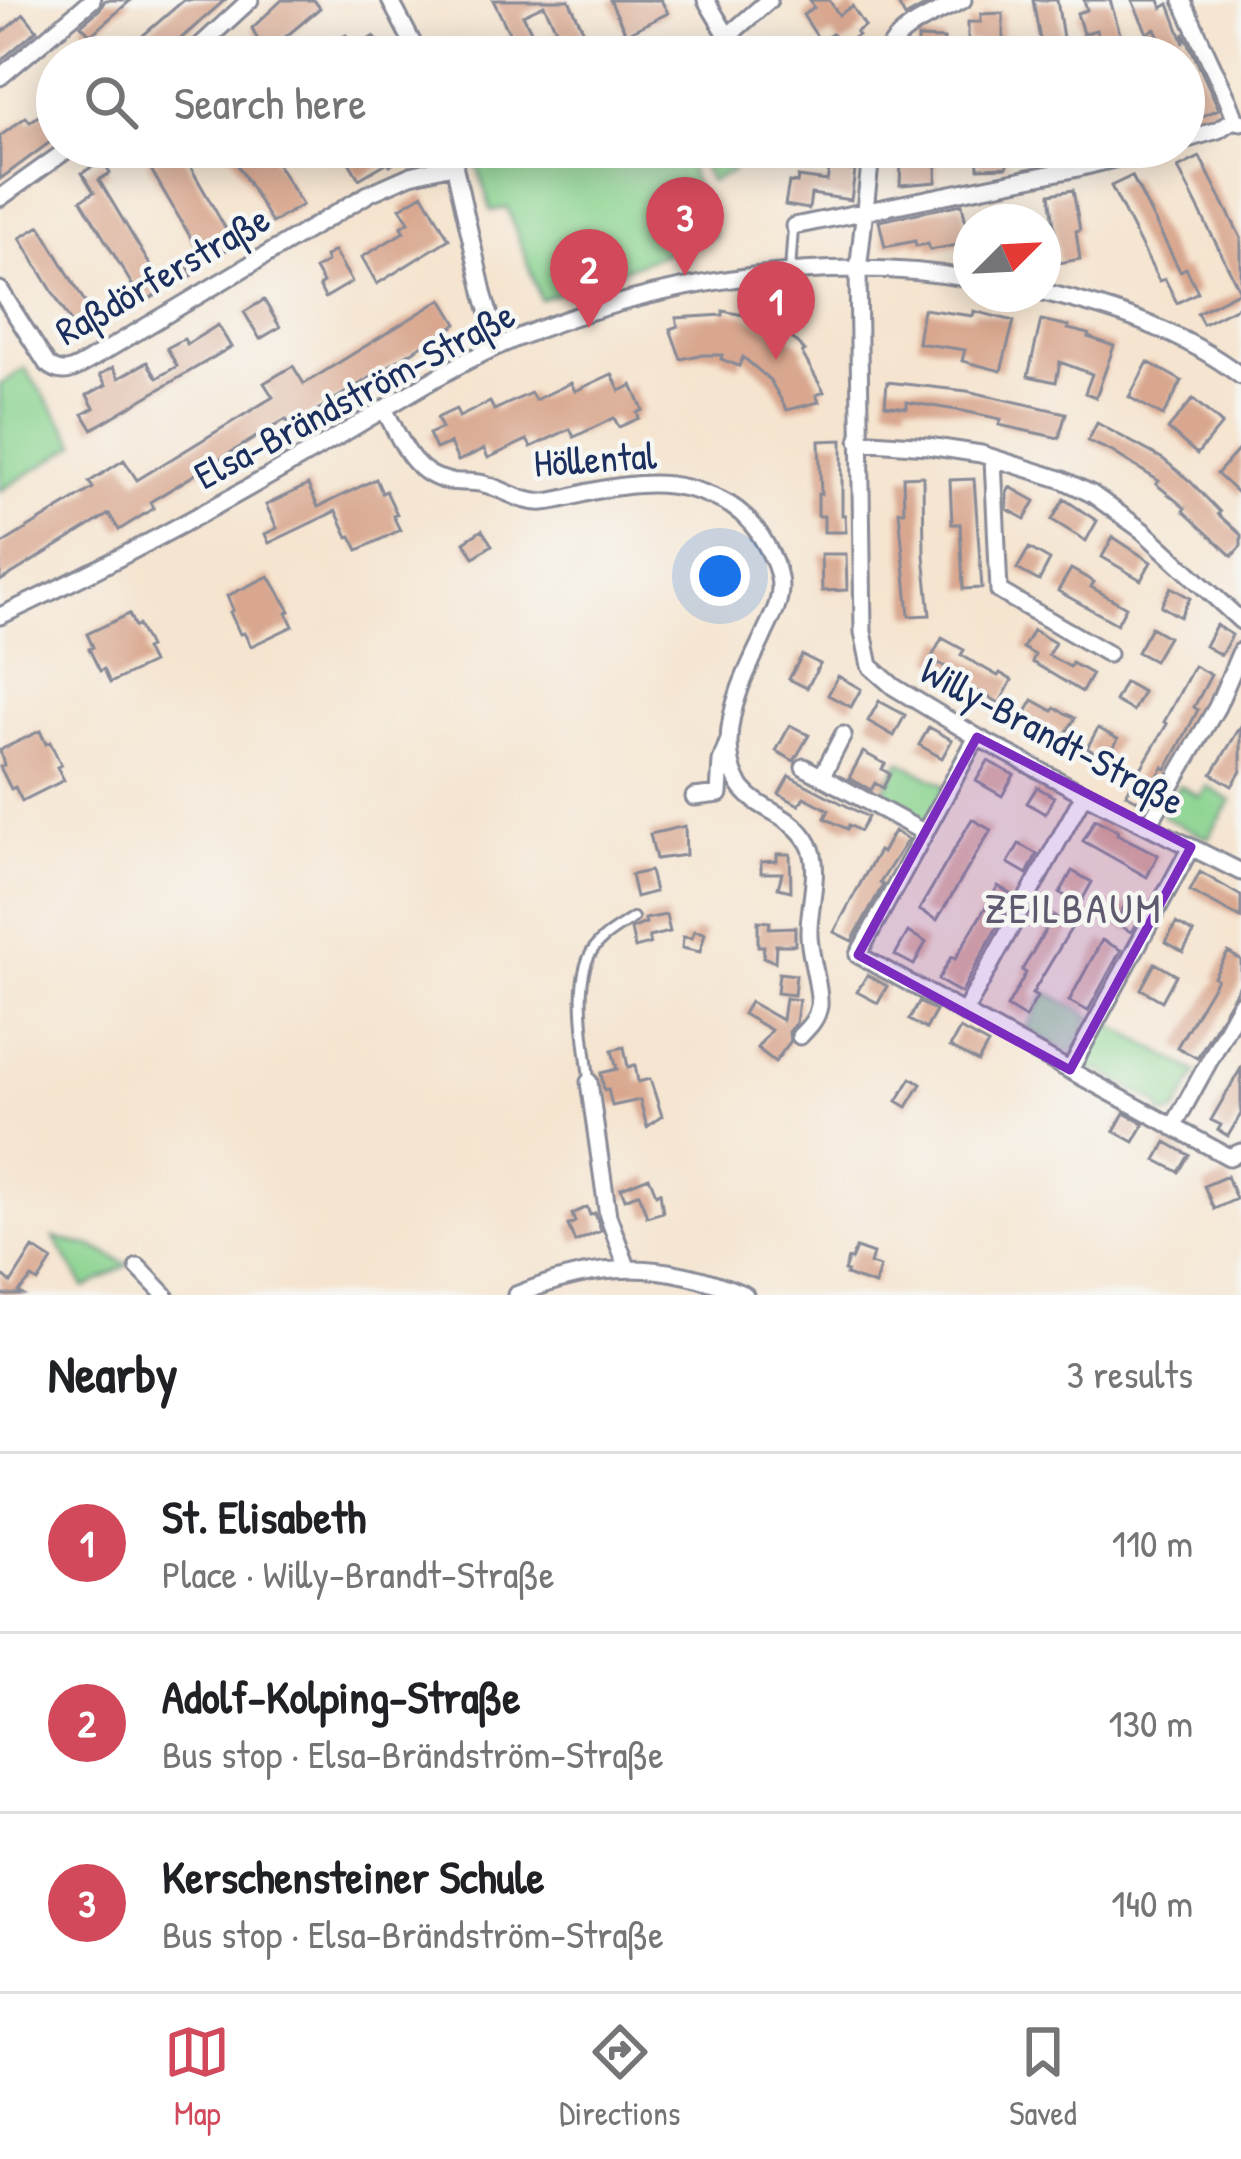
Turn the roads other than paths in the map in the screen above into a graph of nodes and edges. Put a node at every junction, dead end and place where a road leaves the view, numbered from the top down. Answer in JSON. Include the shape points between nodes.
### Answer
{"nodes":[{"id":1,"x":92,"y":0,"type":"edge"},
{"id":2,"x":250,"y":0,"type":"edge"},
{"id":3,"x":390,"y":0,"type":"edge"},
{"id":4,"x":706,"y":0,"type":"edge"},
{"id":5,"x":769,"y":0,"type":"edge"},
{"id":6,"x":964,"y":0,"type":"edge"},
{"id":7,"x":1182,"y":0,"type":"edge"},
{"id":8,"x":49,"y":36,"type":"edge"},
{"id":9,"x":211,"y":36,"type":"edge"},
{"id":10,"x":409,"y":36,"type":"edge"},
{"id":11,"x":728,"y":36,"type":"joint"},
{"id":12,"x":899,"y":36,"type":"edge"},
{"id":13,"x":1199,"y":36,"type":"edge"},
{"id":14,"x":36,"y":47,"type":"edge"},
{"id":15,"x":1205,"y":49,"type":"edge"},
{"id":16,"x":0,"y":77,"type":"edge"},
{"id":17,"x":1237,"y":121,"type":"edge"},
{"id":18,"x":1205,"y":134,"type":"edge"},
{"id":19,"x":42,"y":168,"type":"edge"},
{"id":20,"x":425,"y":168,"type":"edge"},
{"id":21,"x":455,"y":168,"type":"edge"},
{"id":22,"x":869,"y":168,"type":"edge"},
{"id":23,"x":1078,"y":168,"type":"edge"},
{"id":24,"x":0,"y":198,"type":"edge"},
{"id":25,"x":864,"y":211,"type":"junction"},
{"id":26,"x":794,"y":226,"type":"joint"},
{"id":27,"x":858,"y":271,"type":"junction"},
{"id":28,"x":790,"y":272,"type":"junction"},
{"id":29,"x":953,"y":277,"type":"edge"},
{"id":30,"x":0,"y":290,"type":"edge"},
{"id":31,"x":1061,"y":296,"type":"edge"},
{"id":32,"x":499,"y":346,"type":"junction"},
{"id":33,"x":1241,"y":376,"type":"edge"},
{"id":34,"x":384,"y":409,"type":"junction"},
{"id":35,"x":860,"y":442,"type":"junction"},
{"id":36,"x":993,"y":459,"type":"junction"},
{"id":37,"x":0,"y":616,"type":"edge"},
{"id":38,"x":1241,"y":621,"type":"edge"},
{"id":39,"x":1241,"y":651,"type":"edge"},
{"id":40,"x":1108,"y":654,"type":"dead end"},
{"id":41,"x":843,"y":735,"type":"dead end"},
{"id":42,"x":977,"y":737,"type":"junction"},
{"id":43,"x":729,"y":739,"type":"junction"},
{"id":44,"x":804,"y":766,"type":"dead end"},
{"id":45,"x":822,"y":776,"type":"junction"},
{"id":46,"x":1084,"y":794,"type":"junction"},
{"id":47,"x":694,"y":797,"type":"dead end"},
{"id":48,"x":1148,"y":826,"type":"junction"},
{"id":49,"x":925,"y":833,"type":"junction"},
{"id":50,"x":1191,"y":847,"type":"junction"},
{"id":51,"x":1241,"y":872,"type":"edge"},
{"id":52,"x":633,"y":918,"type":"dead end"},
{"id":53,"x":1241,"y":1003,"type":"edge"},
{"id":54,"x":964,"y":1013,"type":"junction"},
{"id":55,"x":800,"y":1036,"type":"dead end"},
{"id":56,"x":1070,"y":1070,"type":"junction"},
{"id":57,"x":589,"y":1082,"type":"joint"},
{"id":58,"x":1173,"y":1126,"type":"junction"},
{"id":59,"x":1241,"y":1152,"type":"edge"},
{"id":60,"x":138,"y":1267,"type":"dead end"},
{"id":61,"x":627,"y":1267,"type":"junction"},
{"id":62,"x":165,"y":1295,"type":"edge"},
{"id":63,"x":516,"y":1295,"type":"edge"},
{"id":64,"x":745,"y":1295,"type":"edge"}],
"edges":[{"from":1,"to":8,"type":"street"},
{"from":2,"to":9,"type":"street"},
{"from":3,"to":10,"type":"street"},
{"from":4,"to":11,"type":"street"},
{"from":5,"to":11,"type":"street"},
{"from":6,"to":12,"type":"street"},
{"from":7,"to":13,"type":"street"},
{"from":14,"to":16,"type":"street"},
{"from":15,"to":17,"type":"street"},
{"from":17,"to":18,"type":"street"},
{"from":19,"to":24,"type":"street"},
{"from":20,"to":30,"type":"street","name":"Raßdörferstraße","via":[[64,373],[47,364]]},
{"from":21,"to":32,"type":"street"},
{"from":22,"to":25,"type":"street","name":"Willy-Brandt-Straße"},
{"from":23,"to":25,"type":"street"},
{"from":25,"to":26,"type":"street"},
{"from":25,"to":27,"type":"street","name":"Willy-Brandt-Straße"},
{"from":26,"to":28,"type":"lane"},
{"from":27,"to":28,"type":"street","name":"Elsa-Brändström-Straße"},
{"from":27,"to":29,"type":"street","name":"Elsa-Brändström-Straße"},
{"from":27,"to":35,"type":"street","name":"Willy-Brandt-Straße"},
{"from":28,"to":32,"type":"street","name":"Elsa-Brändström-Straße","via":[[638,298]]},
{"from":31,"to":33,"type":"street","via":[[1155,326]]},
{"from":32,"to":34,"type":"street","name":"Elsa-Brändström-Straße"},
{"from":34,"to":37,"type":"street","name":"Elsa-Brändström-Straße","via":[[152,542]]},
{"from":34,"to":43,"type":"street","name":"Höllental","via":[[409,455],[446,481],[474,481],[542,503],[668,483],[745,516],[772,555],[780,590],[744,676]]},
{"from":35,"to":36,"type":"street"},
{"from":35,"to":42,"type":"street","name":"Willy-Brandt-Straße","via":[[870,666]]},
{"from":36,"to":38,"type":"street","via":[[1092,494]]},
{"from":36,"to":40,"type":"street","via":[[999,591]]},
{"from":39,"to":48,"type":"street"},
{"from":41,"to":45,"type":"street"},
{"from":42,"to":46,"type":"street","name":"Willy-Brandt-Straße"},
{"from":42,"to":49,"type":"street"},
{"from":43,"to":47,"type":"street","name":"Höllental","via":[[719,794]]},
{"from":43,"to":55,"type":"street","via":[[741,788],[801,832],[814,855],[809,938],[820,1002]]},
{"from":44,"to":45,"type":"street"},
{"from":45,"to":49,"type":"street"},
{"from":46,"to":48,"type":"street","name":"Willy-Brandt-Straße"},
{"from":46,"to":54,"type":"street"},
{"from":48,"to":50,"type":"street","name":"Willy-Brandt-Straße"},
{"from":49,"to":54,"type":"street","via":[[858,955]]},
{"from":50,"to":51,"type":"street","name":"Willy-Brandt-Straße"},
{"from":50,"to":56,"type":"street"},
{"from":52,"to":57,"type":"lane","via":[[586,961]]},
{"from":53,"to":58,"type":"street"},
{"from":54,"to":56,"type":"street"},
{"from":56,"to":58,"type":"street"},
{"from":57,"to":61,"type":"street","via":[[608,1216]]},
{"from":58,"to":59,"type":"street","via":[[1229,1157]]},
{"from":60,"to":62,"type":"street"},
{"from":61,"to":63,"type":"street","via":[[568,1275]]},
{"from":61,"to":64,"type":"street","via":[[682,1273]]}]}
